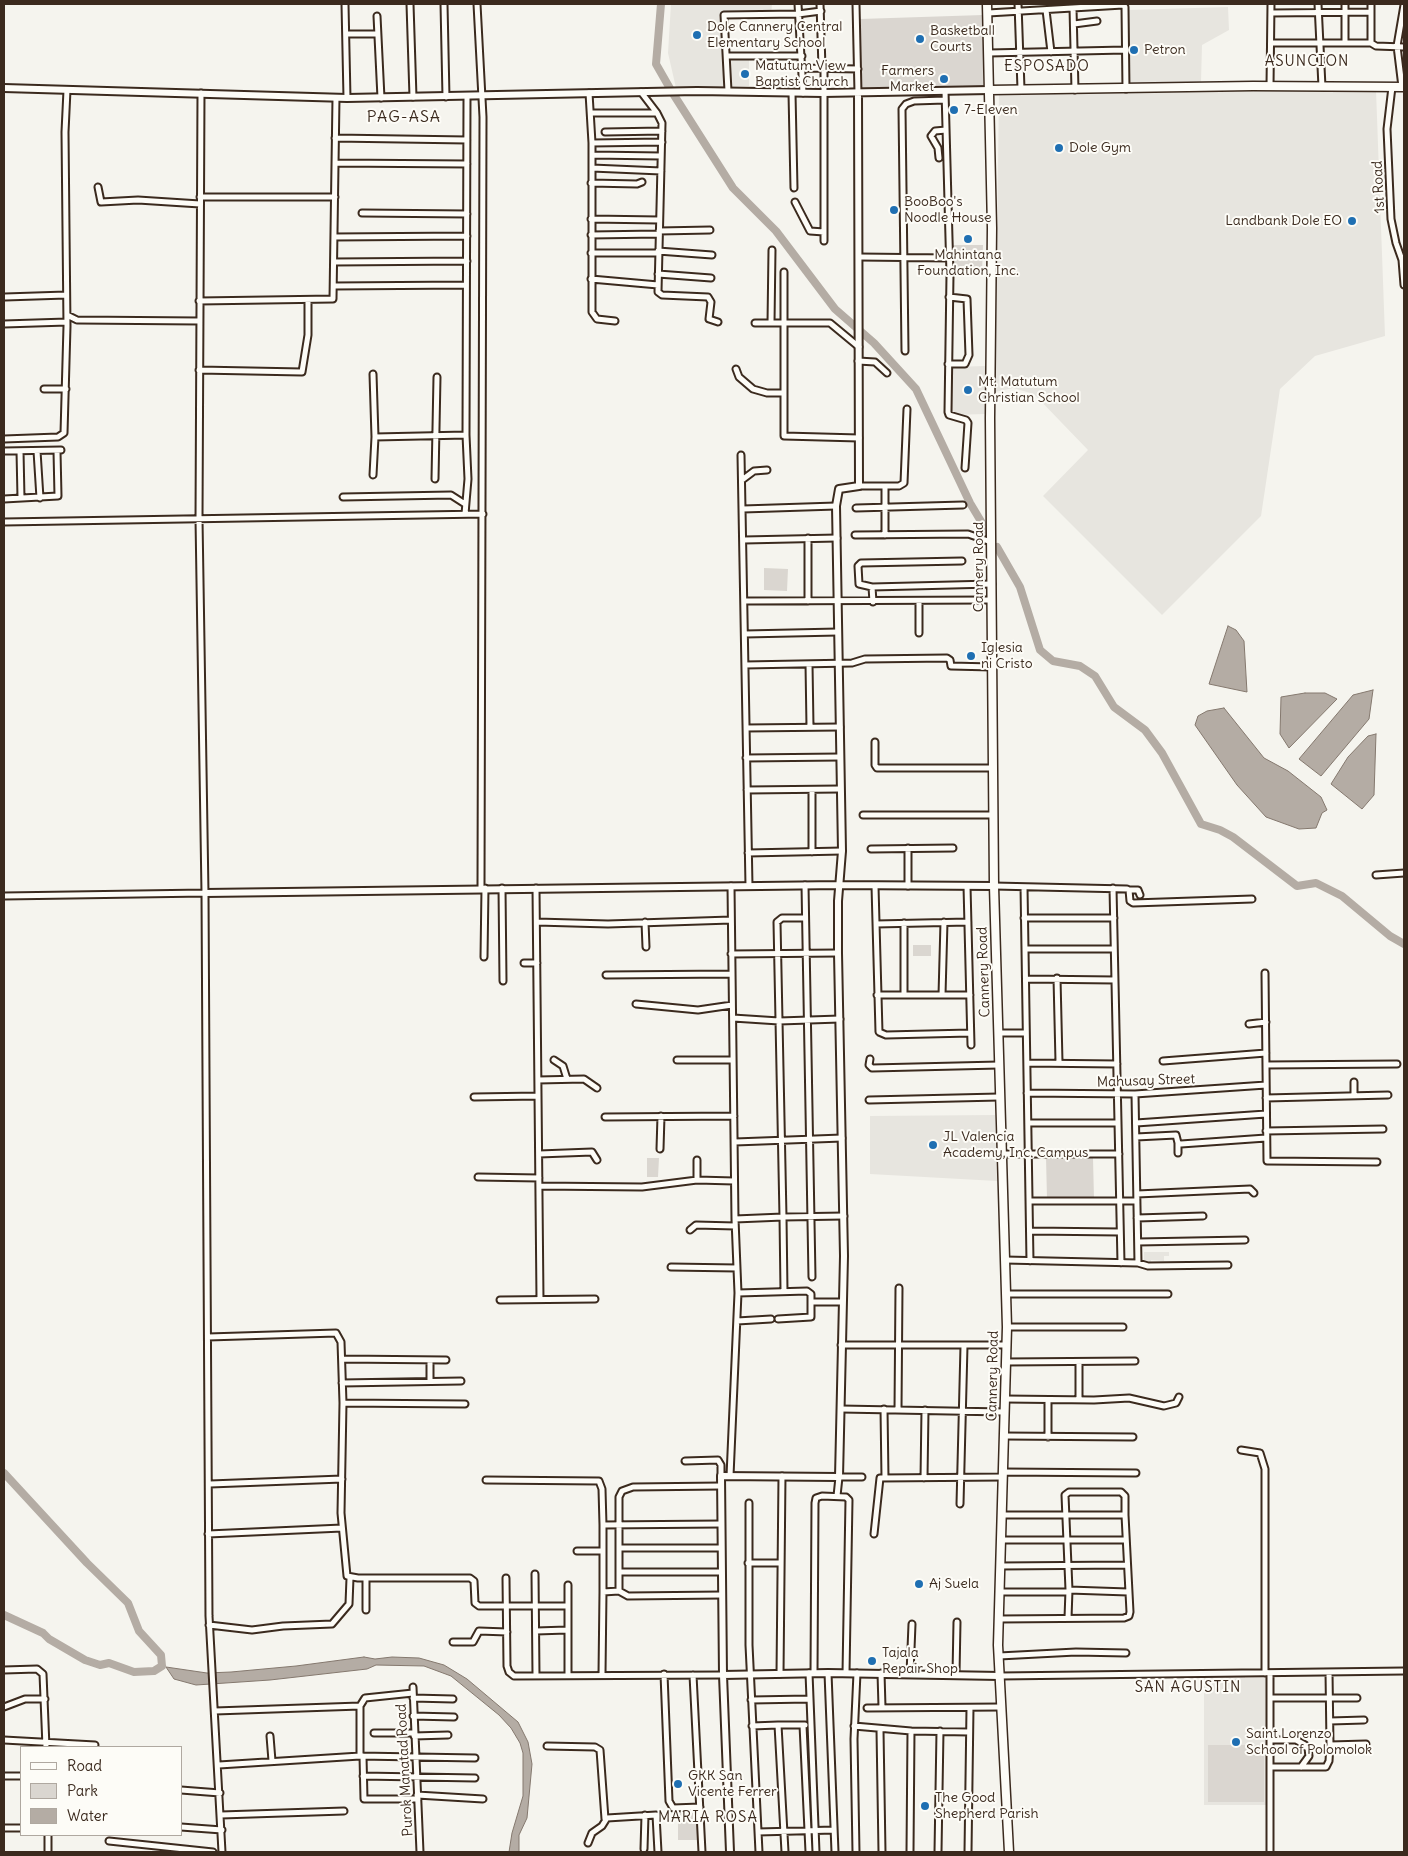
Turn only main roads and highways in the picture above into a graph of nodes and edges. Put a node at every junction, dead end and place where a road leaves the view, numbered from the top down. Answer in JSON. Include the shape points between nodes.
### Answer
{"nodes":[{"id":1,"x":987,"y":4,"type":"edge"},
{"id":2,"x":1403,"y":87,"type":"edge"},
{"id":3,"x":990,"y":90,"type":"junction"},
{"id":4,"x":1009,"y":1852,"type":"edge"}],
"edges":[{"from":1,"to":3,"type":"main road","name":"Cannery Road"},
{"from":2,"to":3,"type":"main road"},
{"from":3,"to":4,"type":"main road","name":"Cannery Road","via":[[993,815],[1007,1326],[998,1656]]}]}
